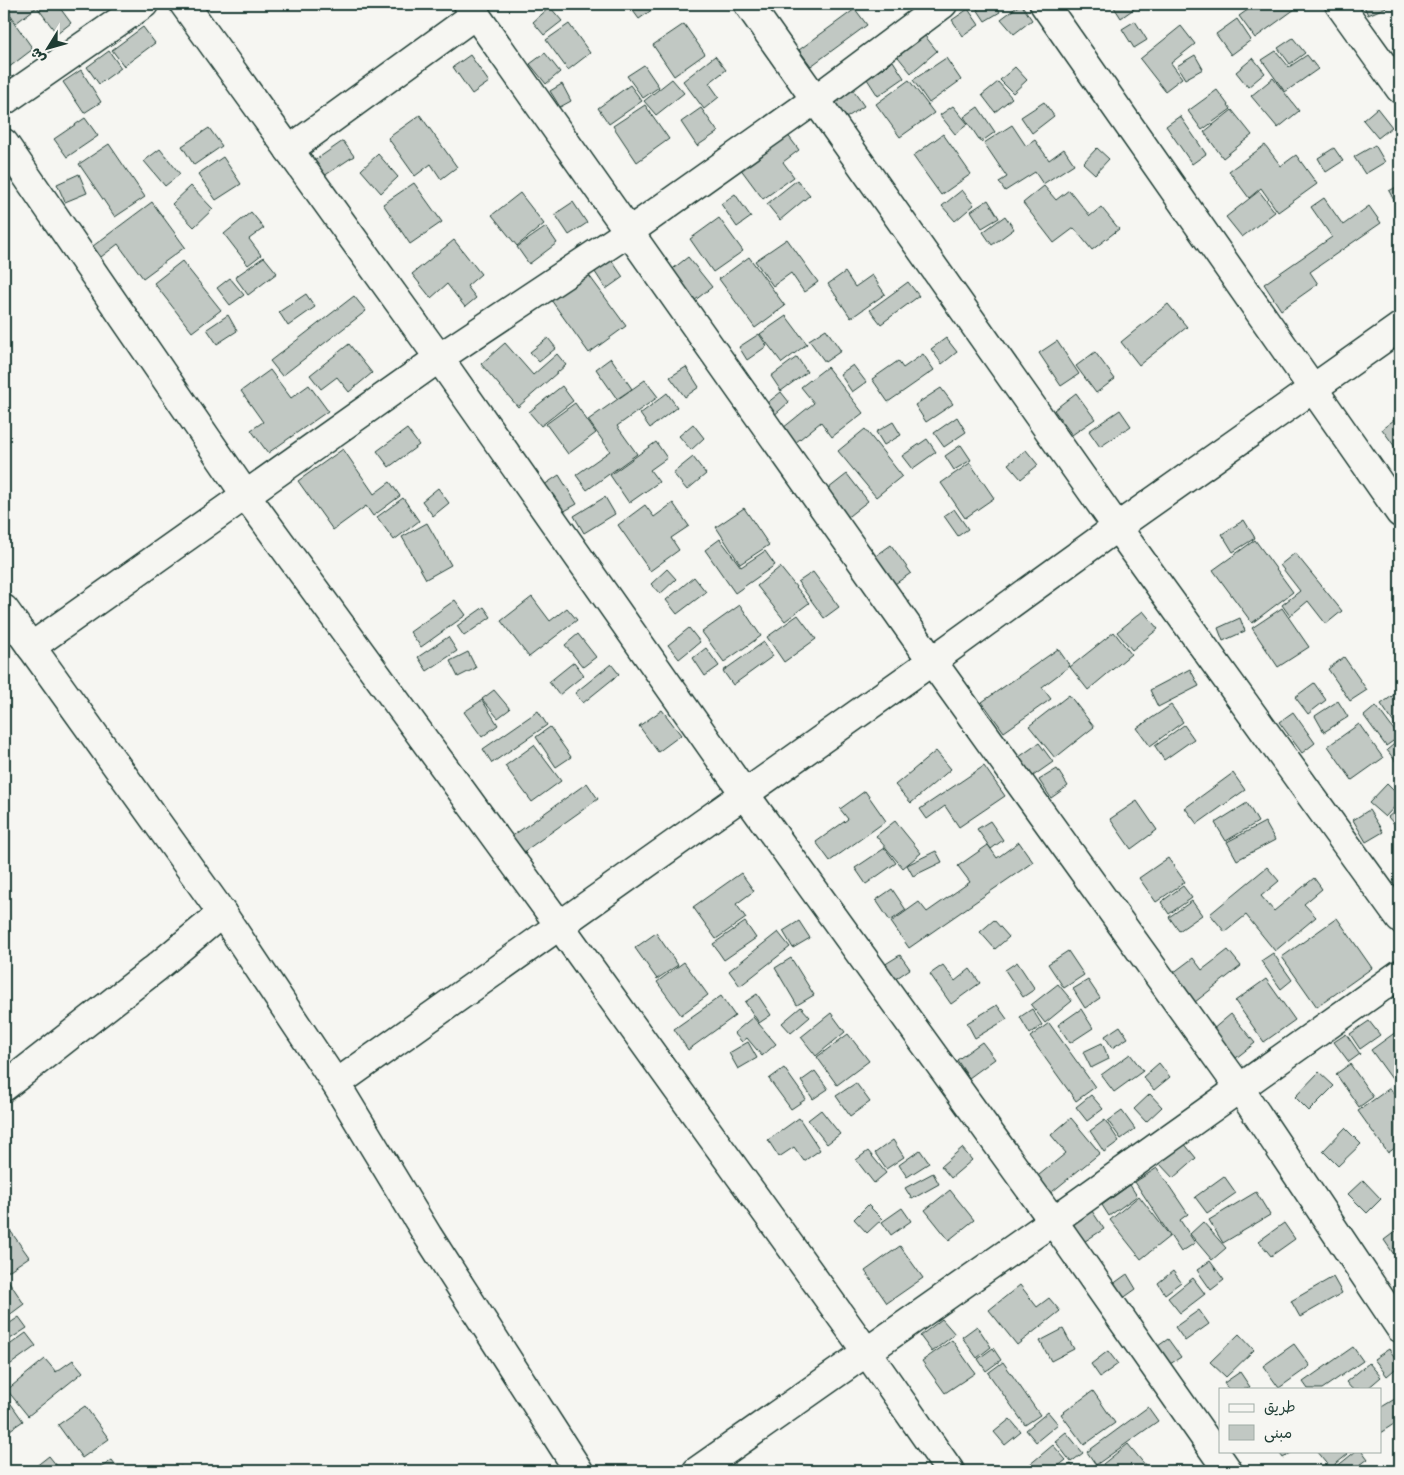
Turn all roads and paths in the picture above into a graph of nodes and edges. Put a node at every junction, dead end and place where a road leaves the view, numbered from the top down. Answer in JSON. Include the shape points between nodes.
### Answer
{"nodes":[{"id":1,"x":144,"y":4,"type":"edge"},
{"id":2,"x":184,"y":4,"type":"edge"},
{"id":3,"x":748,"y":4,"type":"edge"},
{"id":4,"x":943,"y":4,"type":"edge"},
{"id":5,"x":1044,"y":4,"type":"edge"},
{"id":6,"x":1339,"y":4,"type":"edge"},
{"id":7,"x":472,"y":9,"type":"edge"},
{"id":8,"x":1400,"y":89,"type":"edge"},
{"id":9,"x":816,"y":99,"type":"junction"},
{"id":10,"x":4,"y":101,"type":"edge"},
{"id":11,"x":4,"y":143,"type":"edge"},
{"id":12,"x":289,"y":150,"type":"junction"},
{"id":13,"x":630,"y":231,"type":"junction"},
{"id":14,"x":1400,"y":327,"type":"edge"},
{"id":15,"x":439,"y":358,"type":"junction"},
{"id":16,"x":1314,"y":389,"type":"junction"},
{"id":17,"x":245,"y":494,"type":"junction"},
{"id":18,"x":1400,"y":513,"type":"edge"},
{"id":19,"x":1117,"y":527,"type":"junction"},
{"id":20,"x":4,"y":609,"type":"edge"},
{"id":21,"x":31,"y":647,"type":"junction"},
{"id":22,"x":932,"y":661,"type":"junction"},
{"id":23,"x":744,"y":793,"type":"junction"},
{"id":24,"x":222,"y":914,"type":"junction"},
{"id":25,"x":1400,"y":919,"type":"edge"},
{"id":26,"x":560,"y":926,"type":"junction"},
{"id":27,"x":1400,"y":974,"type":"edge"},
{"id":28,"x":336,"y":1084,"type":"junction"},
{"id":29,"x":4,"y":1087,"type":"edge"},
{"id":30,"x":1240,"y":1089,"type":"junction"},
{"id":31,"x":1053,"y":1221,"type":"junction"},
{"id":32,"x":1400,"y":1328,"type":"edge"},
{"id":33,"x":866,"y":1351,"type":"junction"},
{"id":34,"x":579,"y":1471,"type":"edge"},
{"id":35,"x":697,"y":1471,"type":"edge"},
{"id":36,"x":950,"y":1471,"type":"edge"},
{"id":37,"x":1228,"y":1471,"type":"edge"}],
"edges":[{"from":1,"to":10,"type":"street"},
{"from":2,"to":12,"type":"street"},
{"from":3,"to":9,"type":"street"},
{"from":4,"to":9,"type":"street"},
{"from":5,"to":16,"type":"street"},
{"from":6,"to":8,"type":"street"},
{"from":7,"to":12,"type":"street"},
{"from":7,"to":13,"type":"street"},
{"from":9,"to":13,"type":"street"},
{"from":9,"to":19,"type":"street"},
{"from":11,"to":17,"type":"street"},
{"from":12,"to":15,"type":"street"},
{"from":13,"to":15,"type":"street"},
{"from":13,"to":22,"type":"street"},
{"from":14,"to":16,"type":"street"},
{"from":15,"to":17,"type":"street"},
{"from":15,"to":23,"type":"street"},
{"from":16,"to":18,"type":"street"},
{"from":16,"to":19,"type":"street"},
{"from":17,"to":21,"type":"street"},
{"from":17,"to":26,"type":"street"},
{"from":19,"to":22,"type":"street"},
{"from":19,"to":25,"type":"street"},
{"from":20,"to":21,"type":"street"},
{"from":21,"to":24,"type":"street"},
{"from":22,"to":23,"type":"street"},
{"from":22,"to":30,"type":"street"},
{"from":23,"to":26,"type":"street"},
{"from":23,"to":31,"type":"street"},
{"from":24,"to":28,"type":"street"},
{"from":24,"to":29,"type":"street"},
{"from":26,"to":28,"type":"street"},
{"from":26,"to":33,"type":"street"},
{"from":27,"to":30,"type":"street"},
{"from":28,"to":34,"type":"street","via":[[428,1236]]},
{"from":30,"to":31,"type":"street"},
{"from":30,"to":32,"type":"street"},
{"from":31,"to":33,"type":"street"},
{"from":31,"to":37,"type":"street"},
{"from":33,"to":35,"type":"street"},
{"from":33,"to":36,"type":"street"}]}
